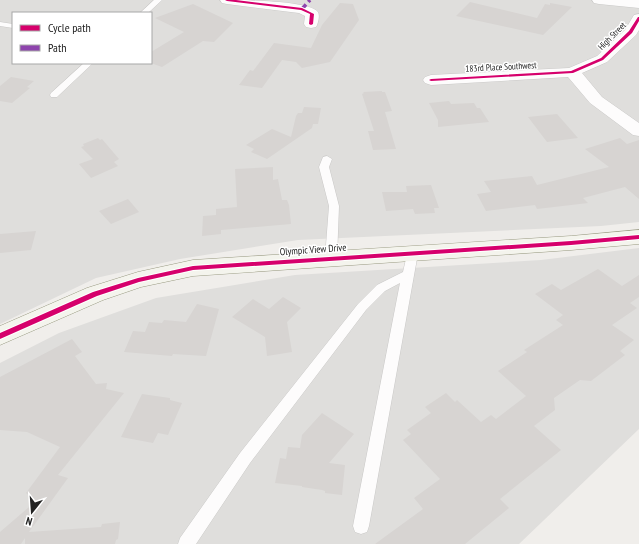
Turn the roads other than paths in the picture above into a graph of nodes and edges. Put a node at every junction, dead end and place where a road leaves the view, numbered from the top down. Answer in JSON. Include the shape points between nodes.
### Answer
{"nodes":[{"id":1,"x":158,"y":0,"type":"edge"},
{"id":2,"x":227,"y":0,"type":"edge"},
{"id":3,"x":599,"y":0,"type":"edge"},
{"id":4,"x":639,"y":4,"type":"edge"},
{"id":5,"x":145,"y":12,"type":"edge"},
{"id":6,"x":639,"y":18,"type":"edge"},
{"id":7,"x":0,"y":24,"type":"edge"},
{"id":8,"x":311,"y":24,"type":"dead end"},
{"id":9,"x":12,"y":26,"type":"edge"},
{"id":10,"x":88,"y":64,"type":"edge"},
{"id":11,"x":572,"y":72,"type":"junction"},
{"id":12,"x":431,"y":80,"type":"dead end"},
{"id":13,"x":54,"y":95,"type":"dead end"},
{"id":14,"x":639,"y":131,"type":"edge"},
{"id":15,"x":327,"y":159,"type":"dead end"},
{"id":16,"x":639,"y":237,"type":"edge"},
{"id":17,"x":412,"y":253,"type":"junction"},
{"id":18,"x":331,"y":258,"type":"junction"},
{"id":19,"x":408,"y":274,"type":"junction"},
{"id":20,"x":0,"y":336,"type":"edge"},
{"id":21,"x":361,"y":526,"type":"dead end"},
{"id":22,"x":186,"y":544,"type":"edge"}],
"edges":[{"from":1,"to":5,"type":"lane"},
{"from":2,"to":8,"type":"street","via":[[302,9],[312,14]]},
{"from":3,"to":4,"type":"street"},
{"from":6,"to":11,"type":"street","name":"High Street","via":[[631,32],[602,59]]},
{"from":7,"to":9,"type":"lane"},
{"from":10,"to":13,"type":"lane"},
{"from":11,"to":12,"type":"street","name":"183rd Place Southwest"},
{"from":11,"to":14,"type":"street","via":[[596,100]]},
{"from":15,"to":18,"type":"lane","via":[[324,167],[334,206]]},
{"from":16,"to":17,"type":"main road","name":"Olympic View Drive"},
{"from":17,"to":18,"type":"main road","name":"Olympic View Drive"},
{"from":17,"to":19,"type":"lane"},
{"from":18,"to":20,"type":"main road","name":"Olympic View Drive","via":[[193,268],[138,280],[94,294]]},
{"from":19,"to":21,"type":"lane"},
{"from":19,"to":22,"type":"lane","via":[[381,288],[362,307],[245,458]]}]}
